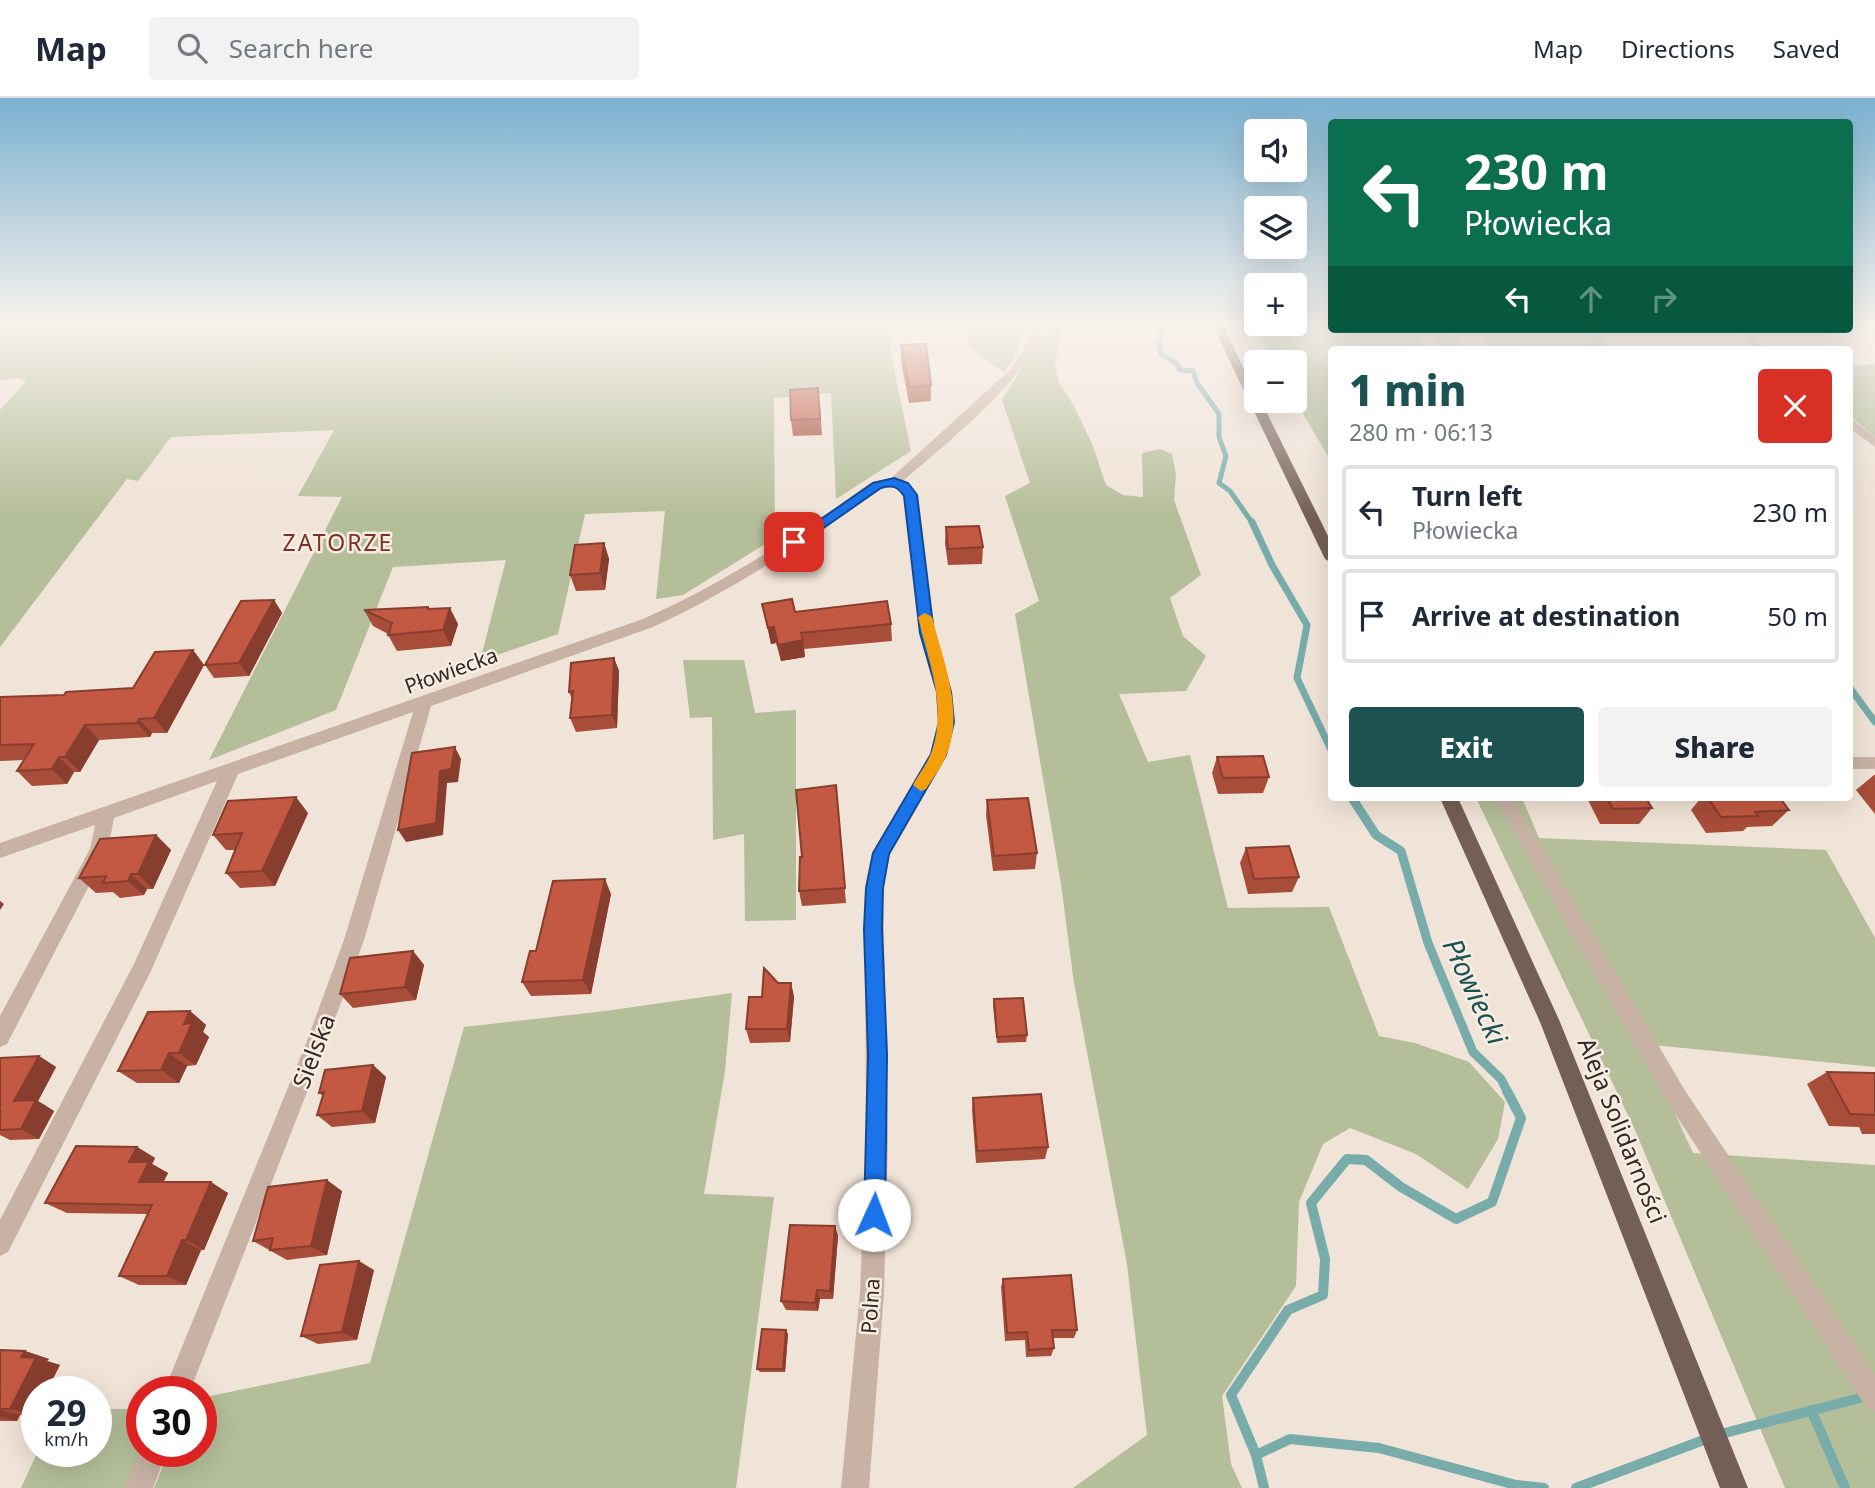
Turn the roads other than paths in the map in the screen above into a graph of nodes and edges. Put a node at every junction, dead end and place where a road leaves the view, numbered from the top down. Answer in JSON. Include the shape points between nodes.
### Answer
{"nodes":[{"id":1,"x":999,"y":387,"type":"edge"},
{"id":2,"x":1248,"y":387,"type":"edge"},
{"id":3,"x":1853,"y":425,"type":"edge"},
{"id":4,"x":1875,"y":443,"type":"edge"},
{"id":5,"x":894,"y":482,"type":"junction"},
{"id":6,"x":1328,"y":551,"type":"edge"},
{"id":7,"x":424,"y":702,"type":"junction"},
{"id":8,"x":1875,"y":763,"type":"edge"},
{"id":9,"x":1853,"y":764,"type":"edge"},
{"id":10,"x":231,"y":770,"type":"junction"},
{"id":11,"x":1450,"y":801,"type":"edge"},
{"id":12,"x":1506,"y":801,"type":"edge"},
{"id":13,"x":106,"y":814,"type":"junction"},
{"id":14,"x":0,"y":851,"type":"edge"},
{"id":15,"x":0,"y":1037,"type":"edge"},
{"id":16,"x":0,"y":1244,"type":"edge"},
{"id":17,"x":183,"y":1376,"type":"edge"},
{"id":18,"x":1875,"y":1398,"type":"edge"},
{"id":19,"x":147,"y":1467,"type":"edge"},
{"id":20,"x":139,"y":1488,"type":"edge"},
{"id":21,"x":855,"y":1488,"type":"edge"},
{"id":22,"x":1734,"y":1488,"type":"edge"}],
"edges":[{"from":1,"to":5,"type":"street","name":"Płowiecka"},
{"from":2,"to":6,"type":"main road"},
{"from":3,"to":4,"type":"street"},
{"from":5,"to":7,"type":"street","name":"Płowiecka","via":[[877,485],[735,582],[693,604]]},
{"from":5,"to":21,"type":"street","name":"Polna","via":[[911,495],[927,633],[944,692],[947,722],[939,755],[881,853],[874,888],[877,1137],[872,1293]]},
{"from":7,"to":10,"type":"street","name":"Płowiecka"},
{"from":7,"to":17,"type":"street","name":"Sielska","via":[[354,940]]},
{"from":8,"to":9,"type":"street"},
{"from":10,"to":13,"type":"street","name":"Płowiecka"},
{"from":10,"to":16,"type":"street","via":[[142,969]]},
{"from":11,"to":22,"type":"main road","name":"Aleja Solidarności","via":[[1550,1023]]},
{"from":12,"to":18,"type":"street","via":[[1676,1096]]},
{"from":13,"to":14,"type":"street","name":"Płowiecka"},
{"from":13,"to":15,"type":"street","via":[[99,849]]},
{"from":19,"to":20,"type":"street"}]}
